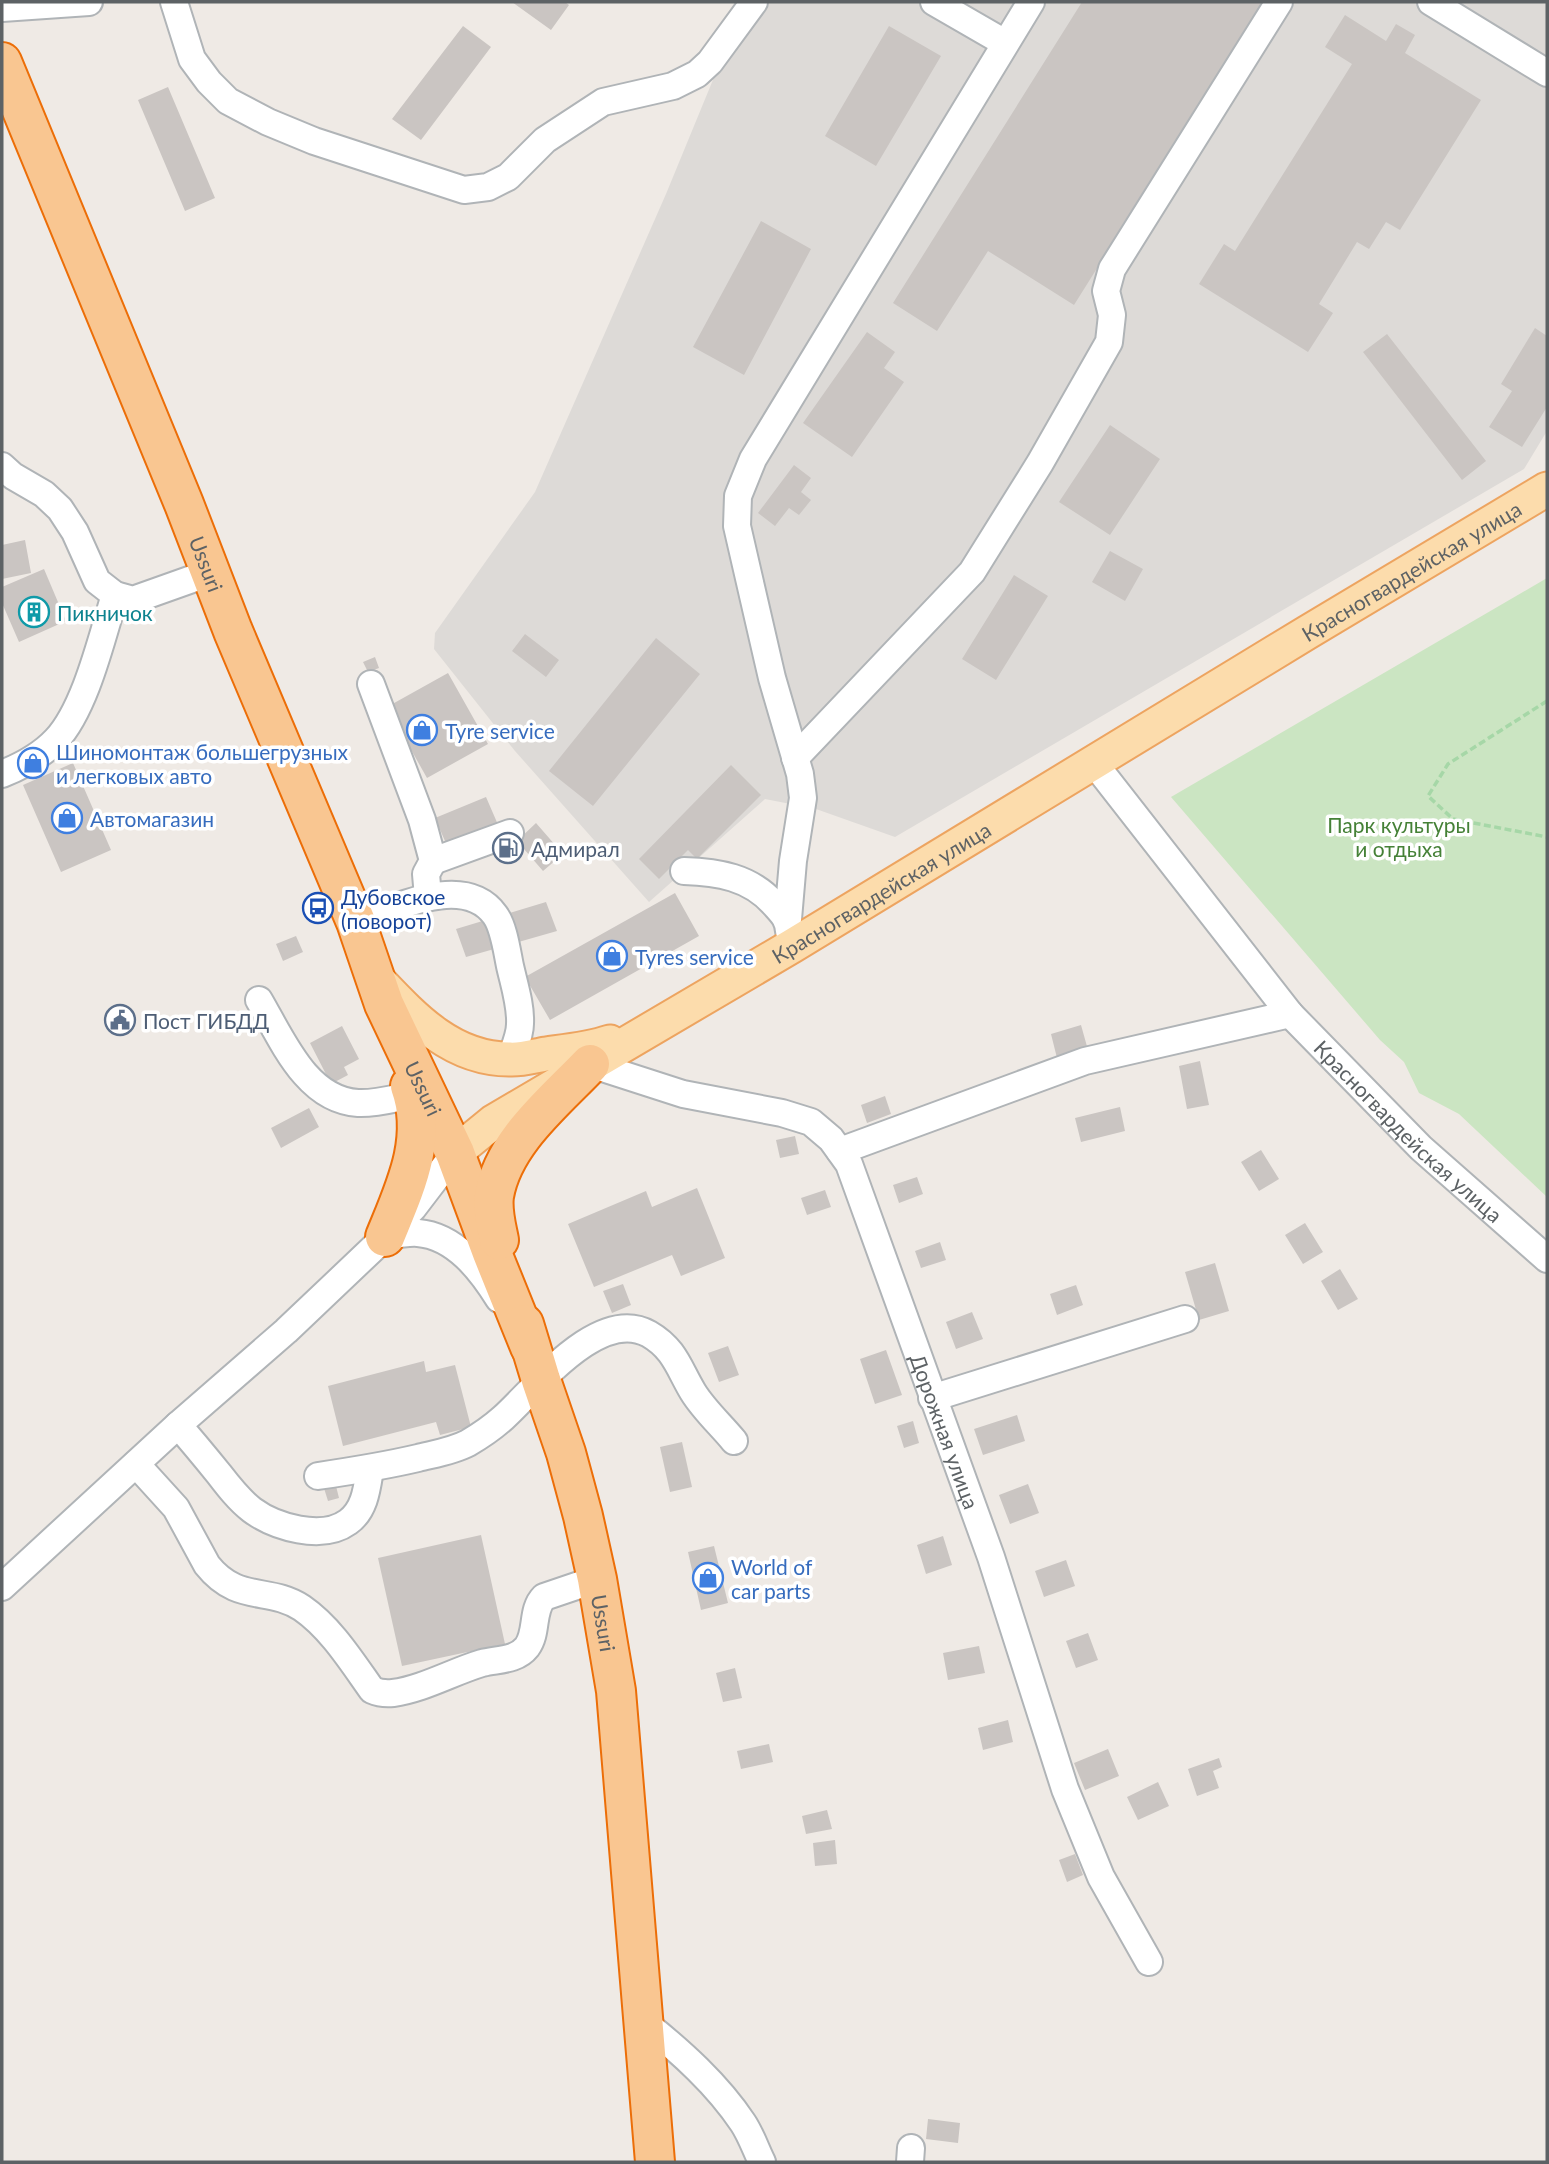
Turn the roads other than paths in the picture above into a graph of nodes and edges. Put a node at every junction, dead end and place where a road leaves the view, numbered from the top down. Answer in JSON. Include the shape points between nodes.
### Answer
{"nodes":[{"id":1,"x":89,"y":2,"type":"edge"},
{"id":2,"x":174,"y":2,"type":"edge"},
{"id":3,"x":754,"y":2,"type":"edge"},
{"id":4,"x":934,"y":2,"type":"edge"},
{"id":5,"x":1031,"y":2,"type":"edge"},
{"id":6,"x":1279,"y":2,"type":"edge"},
{"id":7,"x":1431,"y":2,"type":"edge"},
{"id":8,"x":2,"y":8,"type":"edge"},
{"id":9,"x":1004,"y":43,"type":"junction"},
{"id":10,"x":2,"y":62,"type":"edge"},
{"id":11,"x":1547,"y":73,"type":"edge"},
{"id":12,"x":2,"y":466,"type":"edge"},
{"id":13,"x":1547,"y":489,"type":"edge"},
{"id":14,"x":209,"y":573,"type":"junction"},
{"id":15,"x":115,"y":595,"type":"junction"},
{"id":16,"x":371,"y":684,"type":"dead end"},
{"id":17,"x":795,"y":758,"type":"junction"},
{"id":18,"x":1094,"y":763,"type":"junction"},
{"id":19,"x":2,"y":774,"type":"edge"},
{"id":20,"x":510,"y":833,"type":"dead end"},
{"id":21,"x":433,"y":861,"type":"junction"},
{"id":22,"x":684,"y":871,"type":"dead end"},
{"id":23,"x":428,"y":897,"type":"junction"},
{"id":24,"x":356,"y":922,"type":"junction"},
{"id":25,"x":790,"y":933,"type":"junction"},
{"id":26,"x":380,"y":991,"type":"junction"},
{"id":27,"x":259,"y":1000,"type":"dead end"},
{"id":28,"x":1290,"y":1014,"type":"junction"},
{"id":29,"x":649,"y":1030,"type":"junction"},
{"id":30,"x":510,"y":1059,"type":"junction"},
{"id":31,"x":590,"y":1064,"type":"junction"},
{"id":32,"x":413,"y":1095,"type":"junction"},
{"id":33,"x":840,"y":1151,"type":"junction"},
{"id":34,"x":455,"y":1153,"type":"junction"},
{"id":35,"x":385,"y":1237,"type":"junction"},
{"id":36,"x":1547,"y":1259,"type":"edge"},
{"id":37,"x":1185,"y":1319,"type":"dead end"},
{"id":38,"x":535,"y":1363,"type":"junction"},
{"id":39,"x":932,"y":1398,"type":"junction"},
{"id":40,"x":178,"y":1425,"type":"junction"},
{"id":41,"x":734,"y":1441,"type":"dead end"},
{"id":42,"x":136,"y":1464,"type":"junction"},
{"id":43,"x":370,"y":1469,"type":"junction"},
{"id":44,"x":318,"y":1476,"type":"dead end"},
{"id":45,"x":597,"y":1579,"type":"junction"},
{"id":46,"x":2,"y":1587,"type":"edge"},
{"id":47,"x":1149,"y":1962,"type":"dead end"},
{"id":48,"x":645,"y":2024,"type":"junction"},
{"id":49,"x":655,"y":2162,"type":"edge"},
{"id":50,"x":762,"y":2162,"type":"edge"}],
"edges":[{"from":1,"to":8,"type":"street"},
{"from":2,"to":3,"type":"street","via":[[192,59],[228,101],[314,141],[464,190],[488,187],[508,177],[545,140],[603,102],[673,86],[697,74]]},
{"from":4,"to":9,"type":"street"},
{"from":5,"to":9,"type":"street"},
{"from":6,"to":17,"type":"street","via":[[1112,269],[1106,292],[1112,315],[1109,342],[972,572]]},
{"from":7,"to":11,"type":"street"},
{"from":9,"to":17,"type":"street","via":[[753,459],[738,496],[737,526]]},
{"from":10,"to":14,"type":"highway","name":"Ussuri"},
{"from":12,"to":15,"type":"street","via":[[60,509],[97,581]]},
{"from":13,"to":18,"type":"main road","name":"Красногвардейская улица"},
{"from":14,"to":15,"type":"street","via":[[133,600]]},
{"from":14,"to":24,"type":"highway","name":"Ussuri"},
{"from":15,"to":19,"type":"street","via":[[91,674],[58,738],[38,756]]},
{"from":16,"to":21,"type":"street"},
{"from":17,"to":25,"type":"street","via":[[803,799],[793,862]]},
{"from":18,"to":25,"type":"main road","name":"Красногвардейская улица"},
{"from":18,"to":28,"type":"street","name":"Красногвардейская улица"},
{"from":20,"to":21,"type":"street"},
{"from":21,"to":23,"type":"street","via":[[426,874]]},
{"from":22,"to":25,"type":"street","via":[[734,878],[762,891]]},
{"from":23,"to":24,"type":"street"},
{"from":23,"to":30,"type":"street","via":[[470,897],[496,916],[520,1013]]},
{"from":24,"to":26,"type":"highway","name":"Ussuri"},
{"from":25,"to":29,"type":"main road","name":"Красногвардейская улица"},
{"from":26,"to":30,"type":"main road","via":[[458,1048]]},
{"from":26,"to":32,"type":"highway"},
{"from":26,"to":34,"type":"highway","name":"Ussuri"},
{"from":27,"to":32,"type":"street","via":[[291,1056],[325,1091],[360,1103]]},
{"from":28,"to":33,"type":"street","via":[[1085,1060]]},
{"from":28,"to":36,"type":"street","name":"Красногвардейская улица","via":[[1422,1148]]},
{"from":29,"to":30,"type":"main road","via":[[593,1047]]},
{"from":29,"to":31,"type":"main road","name":"Красногвардейская улица"},
{"from":31,"to":33,"type":"street","name":"Дорожная улица","via":[[683,1094],[811,1122]]},
{"from":31,"to":34,"type":"main road","name":"Красногвардейская улица","via":[[493,1122]]},
{"from":31,"to":38,"type":"highway","via":[[529,1129],[508,1160],[495,1196],[499,1239]]},
{"from":32,"to":35,"type":"highway","via":[[417,1146]]},
{"from":33,"to":39,"type":"street","name":"Дорожная улица","via":[[849,1164]]},
{"from":34,"to":35,"type":"street"},
{"from":34,"to":38,"type":"highway","name":"Ussuri"},
{"from":35,"to":38,"type":"street","via":[[418,1233],[458,1249],[498,1297],[526,1359]]},
{"from":35,"to":40,"type":"street"},
{"from":37,"to":39,"type":"street"},
{"from":38,"to":41,"type":"street","via":[[605,1331],[626,1327],[647,1333],[664,1345],[693,1392]]},
{"from":38,"to":43,"type":"street","via":[[502,1420],[467,1443]]},
{"from":38,"to":45,"type":"highway","name":"Ussuri","via":[[566,1453]]},
{"from":39,"to":47,"type":"street","name":"Дорожная улица","via":[[991,1557],[1074,1811],[1101,1877]]},
{"from":40,"to":42,"type":"street"},
{"from":40,"to":43,"type":"street","via":[[237,1497],[283,1527],[324,1530],[350,1521],[366,1495]]},
{"from":42,"to":45,"type":"street","via":[[176,1508],[207,1565],[224,1583],[302,1608],[328,1632],[372,1690],[382,1693],[404,1691],[520,1654],[528,1646],[536,1609],[544,1597]]},
{"from":42,"to":46,"type":"street"},
{"from":43,"to":44,"type":"street"},
{"from":45,"to":48,"type":"highway","name":"Ussuri","via":[[616,1691]]},
{"from":48,"to":49,"type":"highway","name":"Ussuri"},
{"from":48,"to":50,"type":"street","via":[[679,2050],[722,2096],[744,2125]]}]}
